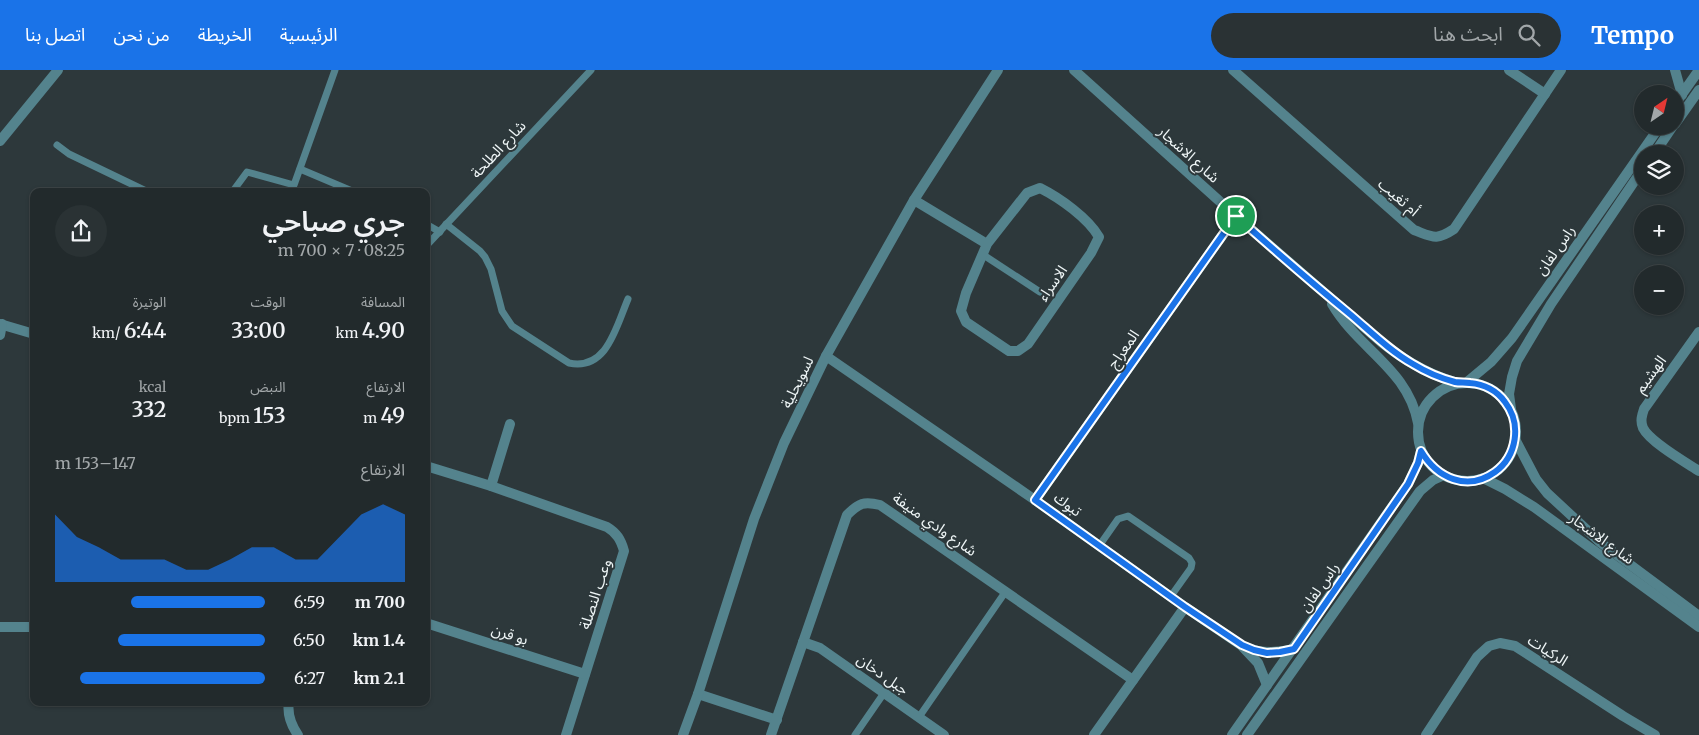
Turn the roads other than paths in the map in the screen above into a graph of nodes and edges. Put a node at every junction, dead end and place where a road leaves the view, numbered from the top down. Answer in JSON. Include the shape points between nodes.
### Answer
{"nodes":[{"id":1,"x":58,"y":70,"type":"edge"},
{"id":2,"x":335,"y":70,"type":"edge"},
{"id":3,"x":591,"y":70,"type":"edge"},
{"id":4,"x":998,"y":70,"type":"edge"},
{"id":5,"x":1074,"y":70,"type":"edge"},
{"id":6,"x":1234,"y":70,"type":"edge"},
{"id":7,"x":1509,"y":70,"type":"edge"},
{"id":8,"x":1562,"y":70,"type":"edge"},
{"id":9,"x":1675,"y":70,"type":"edge"},
{"id":10,"x":1699,"y":70,"type":"edge"},
{"id":11,"x":1679,"y":85,"type":"edge"},
{"id":12,"x":1699,"y":90,"type":"edge"},
{"id":13,"x":1684,"y":92,"type":"edge"},
{"id":14,"x":1545,"y":94,"type":"junction"},
{"id":15,"x":1684,"y":111,"type":"edge"},
{"id":16,"x":1654,"y":135,"type":"edge"},
{"id":17,"x":0,"y":141,"type":"edge"},
{"id":18,"x":57,"y":145,"type":"dead end"},
{"id":19,"x":300,"y":169,"type":"junction"},
{"id":20,"x":1634,"y":182,"type":"edge"},
{"id":21,"x":140,"y":188,"type":"edge"},
{"id":22,"x":235,"y":188,"type":"edge"},
{"id":23,"x":345,"y":188,"type":"edge"},
{"id":24,"x":914,"y":200,"type":"junction"},
{"id":25,"x":1236,"y":216,"type":"junction"},
{"id":26,"x":446,"y":224,"type":"junction"},
{"id":27,"x":430,"y":226,"type":"edge"},
{"id":28,"x":440,"y":232,"type":"junction"},
{"id":29,"x":430,"y":242,"type":"edge"},
{"id":30,"x":987,"y":244,"type":"junction"},
{"id":31,"x":982,"y":254,"type":"junction"},
{"id":32,"x":1040,"y":292,"type":"dead end"},
{"id":33,"x":628,"y":299,"type":"dead end"},
{"id":34,"x":1329,"y":299,"type":"junction"},
{"id":35,"x":1,"y":328,"type":"edge"},
{"id":36,"x":1699,"y":332,"type":"edge"},
{"id":37,"x":30,"y":333,"type":"edge"},
{"id":38,"x":826,"y":356,"type":"junction"},
{"id":39,"x":1462,"y":383,"type":"junction"},
{"id":40,"x":1511,"y":410,"type":"junction"},
{"id":41,"x":1418,"y":423,"type":"junction"},
{"id":42,"x":510,"y":424,"type":"dead end"},
{"id":43,"x":1515,"y":439,"type":"junction"},
{"id":44,"x":1421,"y":451,"type":"junction"},
{"id":45,"x":430,"y":467,"type":"edge"},
{"id":46,"x":1699,"y":471,"type":"edge"},
{"id":47,"x":1444,"y":475,"type":"junction"},
{"id":48,"x":1483,"y":478,"type":"junction"},
{"id":49,"x":491,"y":486,"type":"junction"},
{"id":50,"x":1035,"y":500,"type":"junction"},
{"id":51,"x":1099,"y":546,"type":"junction"},
{"id":52,"x":1006,"y":592,"type":"junction"},
{"id":53,"x":1171,"y":596,"type":"junction"},
{"id":54,"x":1185,"y":607,"type":"junction"},
{"id":55,"x":1699,"y":616,"type":"edge"},
{"id":56,"x":430,"y":624,"type":"edge"},
{"id":57,"x":0,"y":627,"type":"edge"},
{"id":58,"x":30,"y":627,"type":"edge"},
{"id":59,"x":1699,"y":627,"type":"edge"},
{"id":60,"x":803,"y":642,"type":"junction"},
{"id":61,"x":1242,"y":645,"type":"junction"},
{"id":62,"x":1294,"y":649,"type":"junction"},
{"id":63,"x":585,"y":674,"type":"junction"},
{"id":64,"x":1133,"y":680,"type":"junction"},
{"id":65,"x":1267,"y":685,"type":"junction"},
{"id":66,"x":884,"y":693,"type":"junction"},
{"id":67,"x":698,"y":694,"type":"junction"},
{"id":68,"x":288,"y":706,"type":"edge"},
{"id":69,"x":919,"y":718,"type":"junction"},
{"id":70,"x":776,"y":720,"type":"junction"},
{"id":71,"x":298,"y":735,"type":"edge"},
{"id":72,"x":566,"y":735,"type":"edge"},
{"id":73,"x":682,"y":735,"type":"edge"},
{"id":74,"x":771,"y":735,"type":"edge"},
{"id":75,"x":855,"y":735,"type":"edge"},
{"id":76,"x":944,"y":735,"type":"edge"},
{"id":77,"x":1094,"y":735,"type":"edge"},
{"id":78,"x":1232,"y":735,"type":"edge"},
{"id":79,"x":1248,"y":735,"type":"edge"},
{"id":80,"x":1426,"y":735,"type":"edge"},
{"id":81,"x":1655,"y":735,"type":"edge"}],
"edges":[{"from":1,"to":17,"type":"street"},
{"from":2,"to":19,"type":"lane"},
{"from":3,"to":26,"type":"lane","name":"شارع الطلحة"},
{"from":4,"to":24,"type":"street","name":"لسويحلية"},
{"from":5,"to":25,"type":"street","name":"شارع الاشجار"},
{"from":6,"to":14,"type":"street","name":"أم ثغيب","via":[[1414,230],[1431,237],[1443,236],[1454,229]]},
{"from":7,"to":14,"type":"street"},
{"from":8,"to":14,"type":"street","name":"أم ثغيب"},
{"from":9,"to":11,"type":"street"},
{"from":10,"to":13,"type":"street"},
{"from":12,"to":15,"type":"street"},
{"from":16,"to":39,"type":"street","name":"راس لفان","via":[[1512,338],[1491,362]]},
{"from":18,"to":21,"type":"lane"},
{"from":19,"to":22,"type":"lane","via":[[294,185],[247,172]]},
{"from":19,"to":23,"type":"lane"},
{"from":20,"to":40,"type":"street","name":"راس لفان","via":[[1551,304],[1517,361],[1510,385]]},
{"from":24,"to":30,"type":"street"},
{"from":24,"to":38,"type":"street","name":"لسويحلية"},
{"from":25,"to":34,"type":"street","name":"شارع الاشجار"},
{"from":25,"to":50,"type":"street","name":"المعراج"},
{"from":26,"to":28,"type":"lane","name":"شارع الطلحة"},
{"from":26,"to":33,"type":"lane","via":[[485,257],[502,311],[512,326],[569,363],[588,363],[600,357]]},
{"from":27,"to":28,"type":"lane"},
{"from":28,"to":29,"type":"lane","name":"شارع الطلحة"},
{"from":30,"to":31,"type":"street","name":"الاسراء"},
{"from":30,"to":31,"type":"street","name":"الاسراء","via":[[1027,193],[1040,188],[1092,225],[1098,238],[1028,344],[1018,351],[1009,351],[966,322],[962,311],[966,293]]},
{"from":31,"to":32,"type":"lane"},
{"from":34,"to":39,"type":"street","name":"شارع الاشجار","via":[[1401,357],[1442,379]]},
{"from":34,"to":41,"type":"street","name":"شارع الاشجار","via":[[1354,335],[1402,383],[1413,402]]},
{"from":35,"to":37,"type":"street"},
{"from":36,"to":46,"type":"street","name":"الهشيم","via":[[1644,409],[1641,418],[1649,438]]},
{"from":38,"to":50,"type":"street","name":"تبوك"},
{"from":38,"to":67,"type":"street","name":"لسويحلية","via":[[784,443],[754,519]]},
{"from":39,"to":40,"type":"street","via":[[1483,386],[1497,393]]},
{"from":39,"to":41,"type":"street","via":[[1444,388],[1432,397]]},
{"from":40,"to":43,"type":"street"},
{"from":41,"to":44,"type":"street"},
{"from":42,"to":49,"type":"street"},
{"from":43,"to":48,"type":"street","via":[[1508,459]]},
{"from":43,"to":55,"type":"street","name":"شارع الاشجار","via":[[1547,493],[1600,542]]},
{"from":44,"to":47,"type":"street"},
{"from":44,"to":62,"type":"street","name":"راس لفان","via":[[1408,484]]},
{"from":45,"to":49,"type":"street","name":"وعب النصلة"},
{"from":47,"to":48,"type":"street","via":[[1467,481]]},
{"from":47,"to":79,"type":"street","name":"راس لفان","via":[[1420,491]]},
{"from":48,"to":59,"type":"street","name":"شارع الاشجار","via":[[1534,507]]},
{"from":49,"to":63,"type":"street","name":"وعب النصلة","via":[[607,528],[615,532],[622,542],[624,551]]},
{"from":50,"to":51,"type":"street","name":"تبوك"},
{"from":51,"to":53,"type":"street","name":"تبوك"},
{"from":51,"to":53,"type":"lane","via":[[1118,519],[1128,516],[1182,552],[1192,565]]},
{"from":52,"to":60,"type":"street","name":"شارع وادي منيفة","via":[[880,504],[868,502],[855,506],[847,515]]},
{"from":52,"to":64,"type":"street","name":"شارع وادي منيفة"},
{"from":52,"to":69,"type":"lane"},
{"from":53,"to":54,"type":"street","name":"تبوك"},
{"from":54,"to":61,"type":"street","name":"تبوك"},
{"from":54,"to":64,"type":"street"},
{"from":56,"to":63,"type":"street","name":"بو قرن"},
{"from":57,"to":58,"type":"street"},
{"from":60,"to":66,"type":"street","name":"جبل دخان","via":[[820,648]]},
{"from":60,"to":70,"type":"street","name":"شارع وادي منيفة"},
{"from":61,"to":62,"type":"street","name":"تبوك","via":[[1267,653]]},
{"from":61,"to":65,"type":"street","name":"تبوك","via":[[1258,663]]},
{"from":62,"to":65,"type":"street","name":"راس لفان"},
{"from":63,"to":72,"type":"street","name":"وعب النصلة"},
{"from":64,"to":77,"type":"street"},
{"from":65,"to":78,"type":"street","name":"راس لفان"},
{"from":66,"to":69,"type":"street","name":"جبل دخان"},
{"from":66,"to":75,"type":"lane"},
{"from":67,"to":70,"type":"street"},
{"from":67,"to":73,"type":"street","name":"لسويحلية"},
{"from":68,"to":71,"type":"street","via":[[292,726]]},
{"from":69,"to":76,"type":"street","name":"جبل دخان"},
{"from":70,"to":74,"type":"street","name":"شارع وادي منيفة"},
{"from":80,"to":81,"type":"street","name":"الركيات","via":[[1477,657],[1489,646],[1500,644],[1515,646]]}]}
